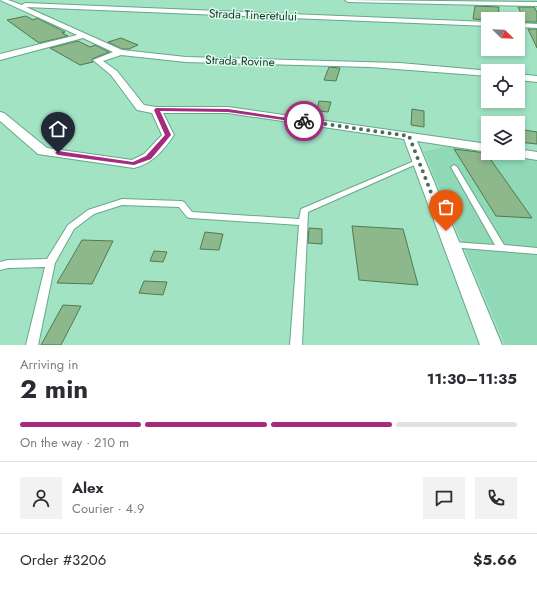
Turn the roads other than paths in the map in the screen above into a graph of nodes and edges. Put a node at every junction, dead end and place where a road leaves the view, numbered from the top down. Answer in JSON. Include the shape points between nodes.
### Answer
{"nodes":[{"id":1,"x":2,"y":0,"type":"edge"},
{"id":2,"x":348,"y":0,"type":"edge"},
{"id":3,"x":435,"y":2,"type":"edge"},
{"id":4,"x":537,"y":4,"type":"edge"},
{"id":5,"x":17,"y":5,"type":"junction"},
{"id":6,"x":0,"y":7,"type":"edge"},
{"id":7,"x":451,"y":11,"type":"dead end"},
{"id":8,"x":458,"y":15,"type":"dead end"},
{"id":9,"x":472,"y":24,"type":"junction"},
{"id":10,"x":481,"y":24,"type":"edge"},
{"id":11,"x":525,"y":25,"type":"edge"},
{"id":12,"x":537,"y":26,"type":"edge"},
{"id":13,"x":83,"y":36,"type":"junction"},
{"id":14,"x":120,"y":52,"type":"junction"},
{"id":15,"x":0,"y":57,"type":"edge"},
{"id":16,"x":481,"y":72,"type":"edge"},
{"id":17,"x":525,"y":78,"type":"edge"},
{"id":18,"x":537,"y":79,"type":"edge"},
{"id":19,"x":156,"y":110,"type":"junction"},
{"id":20,"x":0,"y":115,"type":"edge"},
{"id":21,"x":409,"y":136,"type":"junction"},
{"id":22,"x":481,"y":147,"type":"edge"},
{"id":23,"x":525,"y":154,"type":"edge"},
{"id":24,"x":537,"y":156,"type":"edge"},
{"id":25,"x":419,"y":161,"type":"junction"},
{"id":26,"x":454,"y":167,"type":"dead end"},
{"id":27,"x":303,"y":222,"type":"junction"},
{"id":28,"x":452,"y":245,"type":"junction"},
{"id":29,"x":500,"y":248,"type":"junction"},
{"id":30,"x":537,"y":251,"type":"edge"},
{"id":31,"x":50,"y":263,"type":"junction"},
{"id":32,"x":0,"y":266,"type":"edge"},
{"id":33,"x":32,"y":345,"type":"edge"},
{"id":34,"x":296,"y":345,"type":"edge"},
{"id":35,"x":491,"y":345,"type":"edge"}],
"edges":[{"from":1,"to":5,"type":"street","name":"Strada Rovine"},
{"from":2,"to":3,"type":"street"},
{"from":3,"to":4,"type":"street"},
{"from":3,"to":7,"type":"street"},
{"from":5,"to":6,"type":"street"},
{"from":5,"to":9,"type":"street","name":"Strada Tineretului"},
{"from":5,"to":13,"type":"street","name":"Strada Rovine"},
{"from":8,"to":9,"type":"street"},
{"from":9,"to":10,"type":"street","name":"Strada Tineretului"},
{"from":11,"to":12,"type":"street"},
{"from":13,"to":14,"type":"street","name":"Strada Rovine"},
{"from":13,"to":15,"type":"street"},
{"from":14,"to":16,"type":"street","name":"Strada Rovine","via":[[152,57],[416,66]]},
{"from":14,"to":19,"type":"street","via":[[97,60],[114,73],[141,108]]},
{"from":17,"to":18,"type":"street"},
{"from":19,"to":20,"type":"street","via":[[168,135],[149,158],[134,164],[43,151]]},
{"from":19,"to":21,"type":"street","via":[[228,110]]},
{"from":21,"to":22,"type":"street"},
{"from":21,"to":25,"type":"street"},
{"from":23,"to":24,"type":"street"},
{"from":25,"to":27,"type":"lane","via":[[304,211]]},
{"from":25,"to":28,"type":"street"},
{"from":26,"to":29,"type":"lane"},
{"from":27,"to":31,"type":"lane","via":[[190,216],[181,204],[122,202],[91,212],[71,227]]},
{"from":27,"to":34,"type":"lane"},
{"from":28,"to":29,"type":"lane"},
{"from":28,"to":35,"type":"street"},
{"from":29,"to":30,"type":"lane"},
{"from":31,"to":32,"type":"lane"},
{"from":31,"to":33,"type":"lane"}]}
